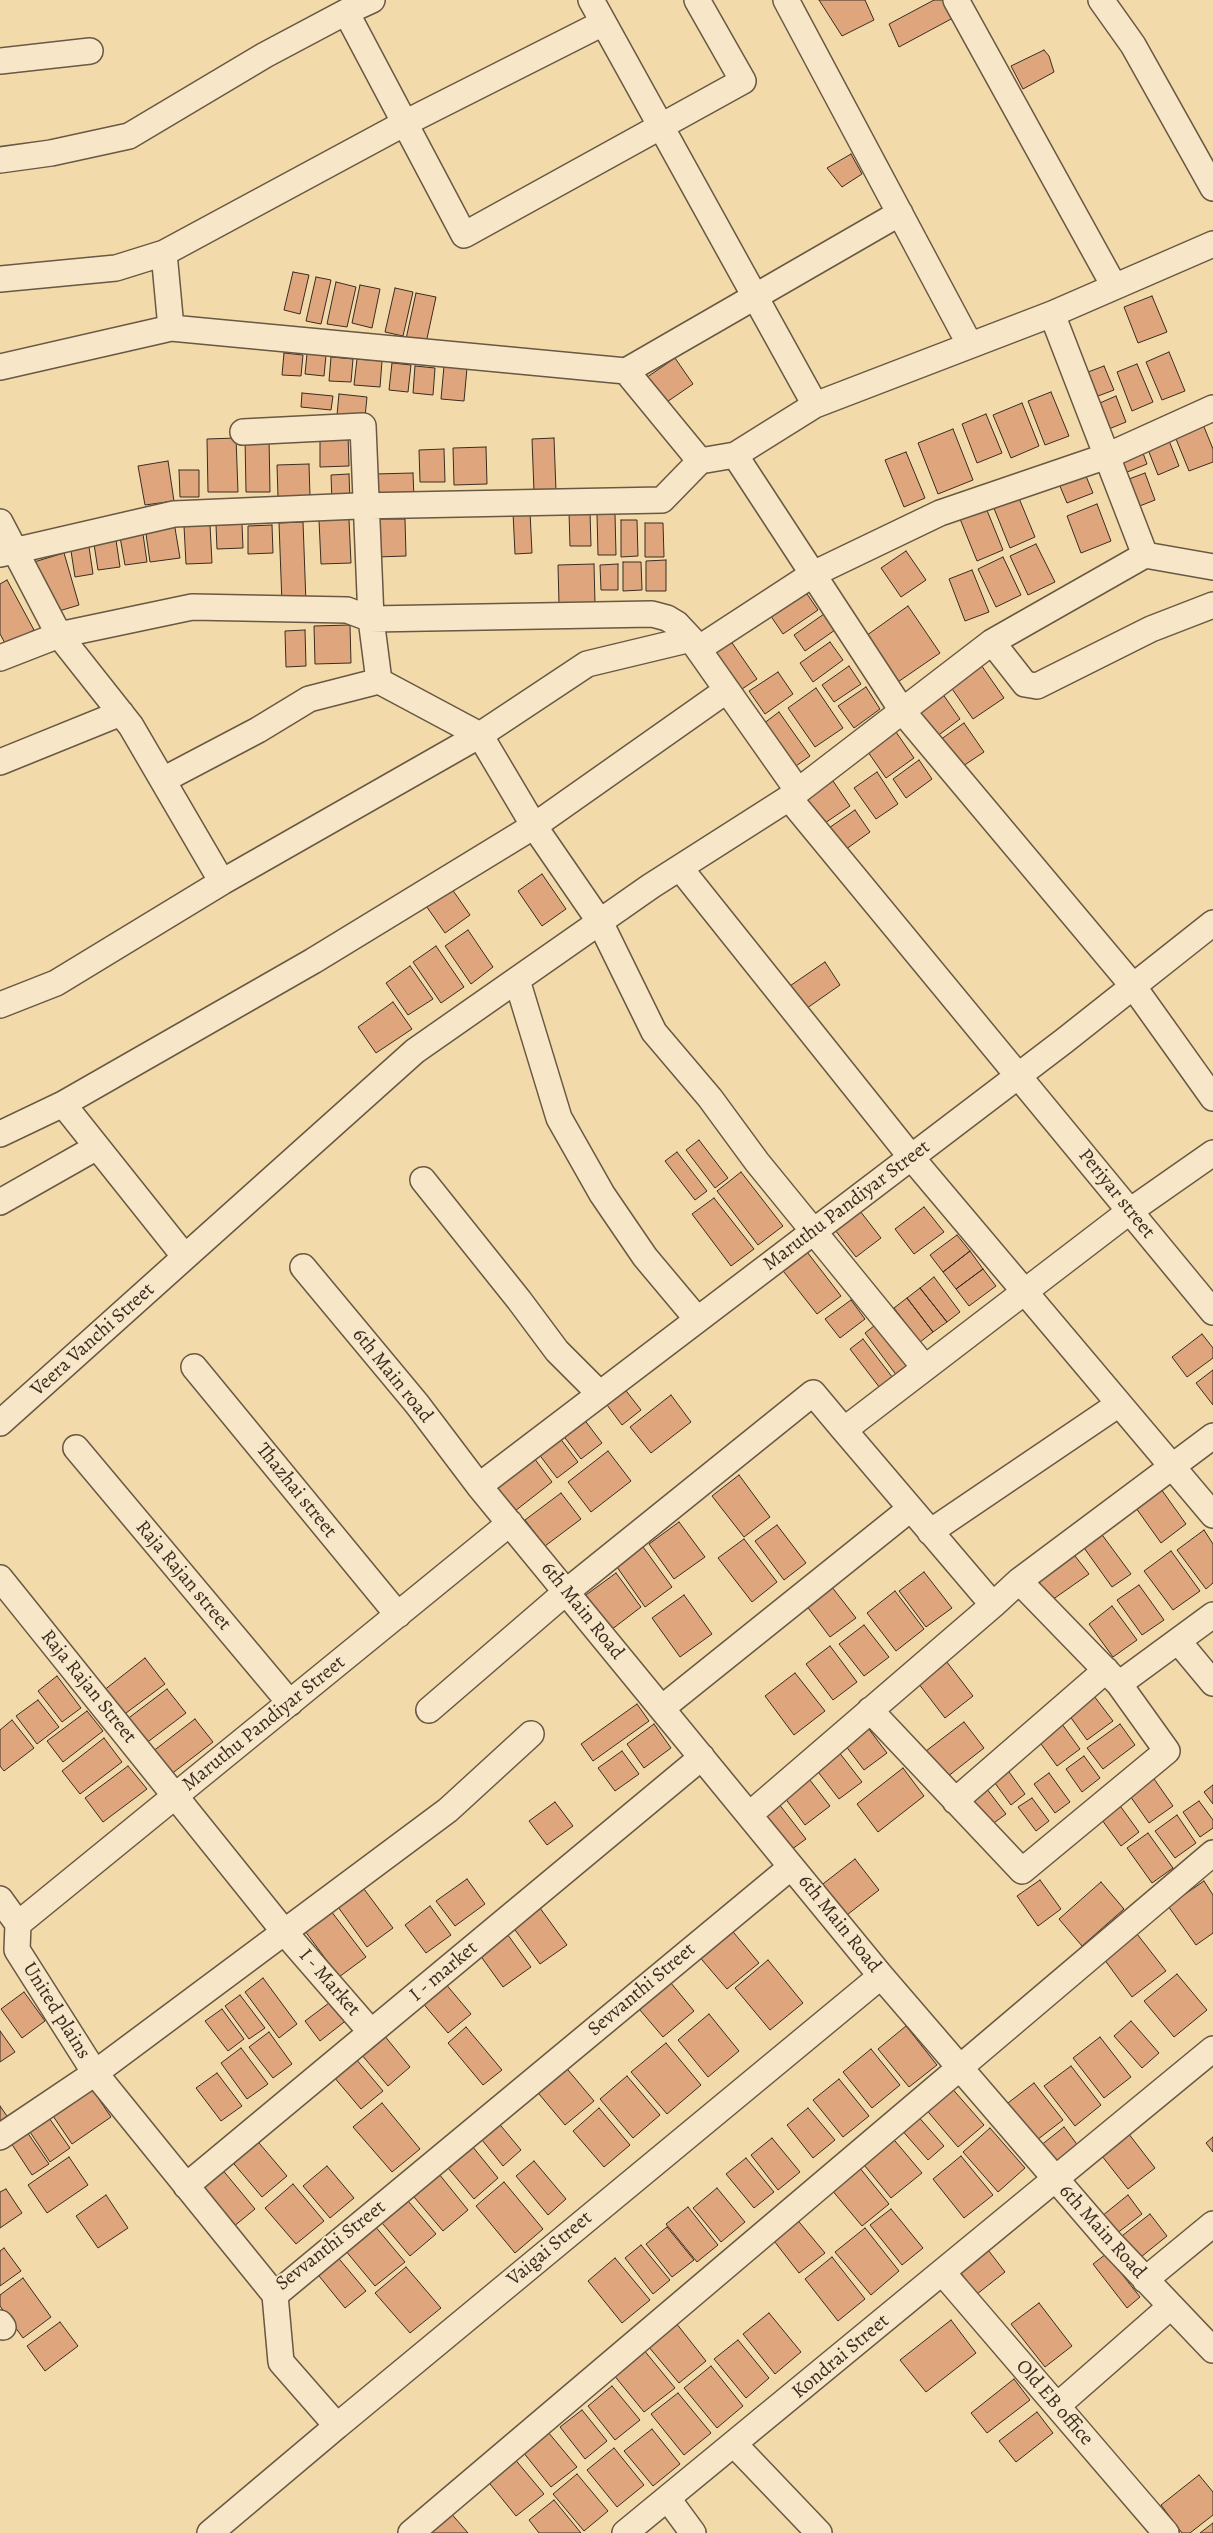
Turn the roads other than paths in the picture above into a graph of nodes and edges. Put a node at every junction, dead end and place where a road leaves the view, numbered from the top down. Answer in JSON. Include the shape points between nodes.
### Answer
{"nodes":[{"id":1,"x":372,"y":0,"type":"edge"},
{"id":2,"x":591,"y":0,"type":"edge"},
{"id":3,"x":697,"y":0,"type":"edge"},
{"id":4,"x":786,"y":0,"type":"edge"},
{"id":5,"x":956,"y":0,"type":"edge"},
{"id":6,"x":1101,"y":0,"type":"edge"},
{"id":7,"x":346,"y":12,"type":"junction"},
{"id":8,"x":603,"y":23,"type":"junction"},
{"id":9,"x":90,"y":51,"type":"dead end"},
{"id":10,"x":0,"y":61,"type":"edge"},
{"id":11,"x":405,"y":123,"type":"junction"},
{"id":12,"x":662,"y":128,"type":"junction"},
{"id":13,"x":0,"y":160,"type":"edge"},
{"id":14,"x":1213,"y":188,"type":"edge"},
{"id":15,"x":900,"y":213,"type":"junction"},
{"id":16,"x":1213,"y":244,"type":"edge"},
{"id":17,"x":164,"y":253,"type":"junction"},
{"id":18,"x":0,"y":279,"type":"edge"},
{"id":19,"x":1114,"y":286,"type":"junction"},
{"id":20,"x":756,"y":298,"type":"junction"},
{"id":21,"x":1052,"y":314,"type":"junction"},
{"id":22,"x":170,"y":328,"type":"junction"},
{"id":23,"x":970,"y":346,"type":"junction"},
{"id":24,"x":0,"y":367,"type":"edge"},
{"id":25,"x":626,"y":371,"type":"junction"},
{"id":26,"x":815,"y":405,"type":"junction"},
{"id":27,"x":1213,"y":408,"type":"edge"},
{"id":28,"x":243,"y":432,"type":"dead end"},
{"id":29,"x":735,"y":455,"type":"junction"},
{"id":30,"x":1107,"y":456,"type":"junction"},
{"id":31,"x":700,"y":461,"type":"junction"},
{"id":32,"x":366,"y":506,"type":"junction"},
{"id":33,"x":0,"y":522,"type":"edge"},
{"id":34,"x":7,"y":553,"type":"edge"},
{"id":35,"x":1144,"y":555,"type":"junction"},
{"id":36,"x":1213,"y":567,"type":"edge"},
{"id":37,"x":813,"y":574,"type":"junction"},
{"id":38,"x":1213,"y":605,"type":"edge"},
{"id":39,"x":371,"y":619,"type":"junction"},
{"id":40,"x":59,"y":635,"type":"junction"},
{"id":41,"x":992,"y":642,"type":"junction"},
{"id":42,"x":694,"y":644,"type":"junction"},
{"id":43,"x":0,"y":658,"type":"edge"},
{"id":44,"x":378,"y":681,"type":"junction"},
{"id":45,"x":727,"y":690,"type":"junction"},
{"id":46,"x":903,"y":712,"type":"junction"},
{"id":47,"x":121,"y":713,"type":"junction"},
{"id":48,"x":480,"y":735,"type":"junction"},
{"id":49,"x":0,"y":762,"type":"edge"},
{"id":50,"x":163,"y":780,"type":"junction"},
{"id":51,"x":794,"y":794,"type":"junction"},
{"id":52,"x":534,"y":826,"type":"junction"},
{"id":53,"x":680,"y":868,"type":"junction"},
{"id":54,"x":222,"y":882,"type":"junction"},
{"id":55,"x":600,"y":922,"type":"junction"},
{"id":56,"x":1213,"y":922,"type":"edge"},
{"id":57,"x":517,"y":980,"type":"junction"},
{"id":58,"x":1133,"y":986,"type":"junction"},
{"id":59,"x":0,"y":1005,"type":"edge"},
{"id":60,"x":1019,"y":1075,"type":"junction"},
{"id":61,"x":1213,"y":1098,"type":"edge"},
{"id":62,"x":63,"y":1104,"type":"junction"},
{"id":63,"x":0,"y":1134,"type":"edge"},
{"id":64,"x":97,"y":1147,"type":"junction"},
{"id":65,"x":1213,"y":1153,"type":"edge"},
{"id":66,"x":911,"y":1157,"type":"junction"},
{"id":67,"x":423,"y":1180,"type":"dead end"},
{"id":68,"x":0,"y":1202,"type":"edge"},
{"id":69,"x":1130,"y":1211,"type":"junction"},
{"id":70,"x":813,"y":1232,"type":"junction"},
{"id":71,"x":185,"y":1257,"type":"junction"},
{"id":72,"x":304,"y":1267,"type":"dead end"},
{"id":73,"x":1025,"y":1292,"type":"junction"},
{"id":74,"x":1213,"y":1312,"type":"edge"},
{"id":75,"x":698,"y":1319,"type":"junction"},
{"id":76,"x":194,"y":1367,"type":"dead end"},
{"id":77,"x":925,"y":1368,"type":"junction"},
{"id":78,"x":600,"y":1394,"type":"junction"},
{"id":79,"x":1120,"y":1404,"type":"junction"},
{"id":80,"x":0,"y":1423,"type":"edge"},
{"id":81,"x":844,"y":1430,"type":"junction"},
{"id":82,"x":1213,"y":1436,"type":"edge"},
{"id":83,"x":76,"y":1448,"type":"dead end"},
{"id":84,"x":1171,"y":1466,"type":"junction"},
{"id":85,"x":479,"y":1486,"type":"junction"},
{"id":86,"x":910,"y":1508,"type":"junction"},
{"id":87,"x":1213,"y":1516,"type":"edge"},
{"id":88,"x":510,"y":1523,"type":"junction"},
{"id":89,"x":930,"y":1532,"type":"junction"},
{"id":90,"x":0,"y":1578,"type":"edge"},
{"id":91,"x":1019,"y":1581,"type":"junction"},
{"id":92,"x":566,"y":1592,"type":"junction"},
{"id":93,"x":993,"y":1605,"type":"junction"},
{"id":94,"x":398,"y":1615,"type":"junction"},
{"id":95,"x":1213,"y":1615,"type":"edge"},
{"id":96,"x":1178,"y":1641,"type":"junction"},
{"id":97,"x":1112,"y":1677,"type":"junction"},
{"id":98,"x":1213,"y":1683,"type":"edge"},
{"id":99,"x":290,"y":1703,"type":"junction"},
{"id":100,"x":662,"y":1708,"type":"junction"},
{"id":101,"x":429,"y":1710,"type":"dead end"},
{"id":102,"x":870,"y":1710,"type":"junction"},
{"id":103,"x":531,"y":1734,"type":"dead end"},
{"id":104,"x":702,"y":1757,"type":"junction"},
{"id":105,"x":176,"y":1796,"type":"junction"},
{"id":106,"x":955,"y":1801,"type":"junction"},
{"id":107,"x":749,"y":1815,"type":"junction"},
{"id":108,"x":1213,"y":1853,"type":"edge"},
{"id":109,"x":791,"y":1866,"type":"junction"},
{"id":110,"x":0,"y":1899,"type":"edge"},
{"id":111,"x":18,"y":1924,"type":"junction"},
{"id":112,"x":286,"y":1934,"type":"junction"},
{"id":113,"x":9,"y":1957,"type":"edge"},
{"id":114,"x":881,"y":1976,"type":"junction"},
{"id":115,"x":372,"y":2032,"type":"junction"},
{"id":116,"x":1213,"y":2048,"type":"edge"},
{"id":117,"x":959,"y":2067,"type":"junction"},
{"id":118,"x":95,"y":2073,"type":"junction"},
{"id":119,"x":0,"y":2136,"type":"edge"},
{"id":120,"x":1056,"y":2179,"type":"junction"},
{"id":121,"x":186,"y":2186,"type":"junction"},
{"id":122,"x":1213,"y":2224,"type":"edge"},
{"id":123,"x":942,"y":2272,"type":"junction"},
{"id":124,"x":1145,"y":2280,"type":"junction"},
{"id":125,"x":275,"y":2296,"type":"junction"},
{"id":126,"x":1170,"y":2307,"type":"junction"},
{"id":127,"x":1213,"y":2350,"type":"edge"},
{"id":128,"x":1057,"y":2406,"type":"junction"},
{"id":129,"x":337,"y":2426,"type":"junction"},
{"id":130,"x":734,"y":2444,"type":"junction"},
{"id":131,"x":668,"y":2499,"type":"junction"},
{"id":132,"x":210,"y":2533,"type":"edge"},
{"id":133,"x":411,"y":2533,"type":"edge"},
{"id":134,"x":625,"y":2533,"type":"edge"},
{"id":135,"x":693,"y":2533,"type":"edge"},
{"id":136,"x":819,"y":2533,"type":"edge"},
{"id":137,"x":1166,"y":2533,"type":"edge"}],
"edges":[{"from":1,"to":7,"type":"street"},
{"from":2,"to":8,"type":"street"},
{"from":3,"to":12,"type":"street","via":[[743,81]]},
{"from":4,"to":15,"type":"street"},
{"from":5,"to":19,"type":"street"},
{"from":6,"to":14,"type":"street","via":[[1133,45]]},
{"from":7,"to":11,"type":"street"},
{"from":7,"to":13,"type":"street","via":[[130,136]]},
{"from":8,"to":11,"type":"street"},
{"from":8,"to":12,"type":"street"},
{"from":9,"to":10,"type":"street"},
{"from":11,"to":12,"type":"street","via":[[464,235]]},
{"from":11,"to":17,"type":"street"},
{"from":12,"to":20,"type":"street"},
{"from":15,"to":20,"type":"street"},
{"from":15,"to":23,"type":"street"},
{"from":16,"to":19,"type":"street"},
{"from":17,"to":18,"type":"street","via":[[116,268]]},
{"from":17,"to":22,"type":"street"},
{"from":19,"to":21,"type":"street"},
{"from":20,"to":25,"type":"street"},
{"from":20,"to":26,"type":"street"},
{"from":21,"to":23,"type":"street"},
{"from":21,"to":30,"type":"street"},
{"from":22,"to":24,"type":"street"},
{"from":22,"to":25,"type":"street"},
{"from":23,"to":26,"type":"street"},
{"from":25,"to":31,"type":"street"},
{"from":26,"to":29,"type":"street"},
{"from":27,"to":30,"type":"street"},
{"from":28,"to":32,"type":"street","via":[[363,426]]},
{"from":29,"to":31,"type":"street"},
{"from":29,"to":37,"type":"street"},
{"from":30,"to":35,"type":"street"},
{"from":30,"to":37,"type":"street","via":[[940,513]]},
{"from":31,"to":32,"type":"street","via":[[662,500]]},
{"from":32,"to":34,"type":"street","via":[[174,514]]},
{"from":32,"to":39,"type":"street"},
{"from":33,"to":34,"type":"street"},
{"from":34,"to":40,"type":"street"},
{"from":35,"to":36,"type":"street"},
{"from":35,"to":41,"type":"street","name":"Veera Vanchi Street"},
{"from":37,"to":42,"type":"street"},
{"from":37,"to":46,"type":"street"},
{"from":38,"to":41,"type":"street","via":[[1159,625],[1037,686],[1024,684]]},
{"from":39,"to":40,"type":"street","via":[[346,610],[192,607]]},
{"from":39,"to":42,"type":"street","name":"Periyar street","via":[[652,614],[677,624]]},
{"from":39,"to":44,"type":"street"},
{"from":40,"to":43,"type":"street"},
{"from":40,"to":47,"type":"street"},
{"from":41,"to":46,"type":"street","name":"Veera Vanchi Street"},
{"from":42,"to":45,"type":"street","name":"Periyar street"},
{"from":42,"to":48,"type":"street","via":[[587,664]]},
{"from":44,"to":48,"type":"street"},
{"from":44,"to":50,"type":"street","via":[[309,699]]},
{"from":45,"to":51,"type":"street","name":"Periyar street"},
{"from":45,"to":52,"type":"street"},
{"from":46,"to":51,"type":"street","name":"Veera Vanchi Street"},
{"from":46,"to":58,"type":"street"},
{"from":47,"to":49,"type":"street"},
{"from":47,"to":50,"type":"street"},
{"from":48,"to":52,"type":"street"},
{"from":48,"to":54,"type":"street"},
{"from":50,"to":54,"type":"street"},
{"from":51,"to":53,"type":"street","name":"Veera Vanchi Street"},
{"from":51,"to":60,"type":"street","name":"Periyar street"},
{"from":52,"to":55,"type":"street"},
{"from":52,"to":62,"type":"street","via":[[313,960]]},
{"from":53,"to":55,"type":"street","name":"Veera Vanchi Street"},
{"from":53,"to":66,"type":"street"},
{"from":54,"to":59,"type":"street","via":[[56,983]]},
{"from":55,"to":57,"type":"street","name":"Veera Vanchi Street"},
{"from":55,"to":70,"type":"street","via":[[654,1032],[710,1098]]},
{"from":56,"to":58,"type":"street","name":"Maruthu Pandiyar Street"},
{"from":57,"to":71,"type":"street","name":"Veera Vanchi Street","via":[[415,1051]]},
{"from":57,"to":75,"type":"street","via":[[559,1118],[602,1194],[644,1257]]},
{"from":58,"to":60,"type":"street","name":"Maruthu Pandiyar Street"},
{"from":58,"to":61,"type":"street"},
{"from":60,"to":66,"type":"street","name":"Maruthu Pandiyar Street"},
{"from":60,"to":69,"type":"street","name":"Periyar street"},
{"from":62,"to":63,"type":"street"},
{"from":62,"to":64,"type":"street"},
{"from":64,"to":68,"type":"street"},
{"from":64,"to":71,"type":"street"},
{"from":65,"to":69,"type":"street"},
{"from":66,"to":70,"type":"street","name":"Maruthu Pandiyar Street"},
{"from":66,"to":73,"type":"street"},
{"from":67,"to":78,"type":"street","via":[[520,1300],[556,1351]]},
{"from":69,"to":73,"type":"street"},
{"from":69,"to":74,"type":"street","name":"Periyar street"},
{"from":70,"to":75,"type":"street","name":"Maruthu Pandiyar Street"},
{"from":70,"to":77,"type":"street"},
{"from":71,"to":80,"type":"street","name":"Veera Vanchi Street"},
{"from":72,"to":85,"type":"street","name":"6th Main road","via":[[417,1404]]},
{"from":73,"to":77,"type":"street"},
{"from":73,"to":79,"type":"street"},
{"from":75,"to":78,"type":"street","name":"Maruthu Pandiyar Street"},
{"from":76,"to":94,"type":"street","name":"Thazhai street"},
{"from":77,"to":81,"type":"street"},
{"from":78,"to":85,"type":"street","name":"Maruthu Pandiyar Street"},
{"from":79,"to":84,"type":"street"},
{"from":79,"to":89,"type":"street"},
{"from":81,"to":86,"type":"street"},
{"from":81,"to":92,"type":"street","via":[[813,1393]]},
{"from":82,"to":84,"type":"street"},
{"from":83,"to":99,"type":"street","name":"Raja Rajan street"},
{"from":84,"to":87,"type":"street"},
{"from":84,"to":91,"type":"street"},
{"from":85,"to":88,"type":"street","name":"6th Main Road"},
{"from":86,"to":89,"type":"street"},
{"from":86,"to":100,"type":"street"},
{"from":88,"to":92,"type":"street","name":"6th Main Road"},
{"from":88,"to":94,"type":"street","name":"Maruthu Pandiyar Street"},
{"from":89,"to":93,"type":"street"},
{"from":90,"to":105,"type":"street","name":"Raja Rajan Street"},
{"from":91,"to":93,"type":"street"},
{"from":91,"to":97,"type":"street"},
{"from":92,"to":100,"type":"street","name":"6th Main Road"},
{"from":92,"to":101,"type":"street"},
{"from":93,"to":102,"type":"street"},
{"from":94,"to":99,"type":"street","name":"Maruthu Pandiyar Street"},
{"from":95,"to":96,"type":"street"},
{"from":96,"to":97,"type":"street"},
{"from":96,"to":98,"type":"street"},
{"from":97,"to":106,"type":"street"},
{"from":97,"to":106,"type":"street","via":[[1167,1751],[1022,1871]]},
{"from":99,"to":105,"type":"street","name":"Maruthu Pandiyar Street"},
{"from":100,"to":104,"type":"street","name":"6th Main Road"},
{"from":102,"to":106,"type":"street"},
{"from":102,"to":107,"type":"street"},
{"from":103,"to":112,"type":"street","via":[[448,1810]]},
{"from":104,"to":107,"type":"street","name":"6th Main Road"},
{"from":104,"to":115,"type":"street","name":"I - market"},
{"from":105,"to":111,"type":"street","name":"Maruthu Pandiyar Street"},
{"from":105,"to":112,"type":"street","name":"Raja Rajan Street"},
{"from":107,"to":109,"type":"street","name":"6th Main Road"},
{"from":108,"to":117,"type":"street"},
{"from":109,"to":114,"type":"street","name":"6th Main Road"},
{"from":109,"to":125,"type":"street","name":"Sevvanthi Street"},
{"from":110,"to":111,"type":"street"},
{"from":111,"to":113,"type":"street","name":"United plains"},
{"from":112,"to":115,"type":"street","name":"I - Market"},
{"from":112,"to":118,"type":"street"},
{"from":113,"to":118,"type":"street","name":"United plains"},
{"from":114,"to":117,"type":"street","name":"6th Main Road"},
{"from":114,"to":129,"type":"street","name":"Vaigai Street"},
{"from":115,"to":121,"type":"street","name":"I - market"},
{"from":116,"to":120,"type":"street","name":"Kondrai Street"},
{"from":117,"to":120,"type":"street","name":"6th Main Road"},
{"from":117,"to":133,"type":"street","via":[[953,2076]]},
{"from":118,"to":119,"type":"street","name":"United plains"},
{"from":118,"to":121,"type":"street","name":"Sevvanthi Street"},
{"from":120,"to":123,"type":"street","name":"Kondrai Street"},
{"from":120,"to":124,"type":"street","name":"6th Main Road"},
{"from":121,"to":125,"type":"street","name":"Sevvanthi Street"},
{"from":122,"to":124,"type":"street"},
{"from":123,"to":128,"type":"street","name":"Old EB office"},
{"from":123,"to":130,"type":"street","name":"Kondrai Street"},
{"from":124,"to":126,"type":"street","name":"6th Main Road"},
{"from":125,"to":129,"type":"street","via":[[281,2362]]},
{"from":126,"to":127,"type":"street","name":"6th Main Road"},
{"from":126,"to":128,"type":"street"},
{"from":128,"to":137,"type":"street","name":"Old EB office"},
{"from":129,"to":132,"type":"street","name":"Vaigai Street"},
{"from":130,"to":131,"type":"street","name":"Kondrai Street"},
{"from":130,"to":136,"type":"street"},
{"from":131,"to":134,"type":"street","name":"Kondrai Street"},
{"from":131,"to":135,"type":"street"}]}
